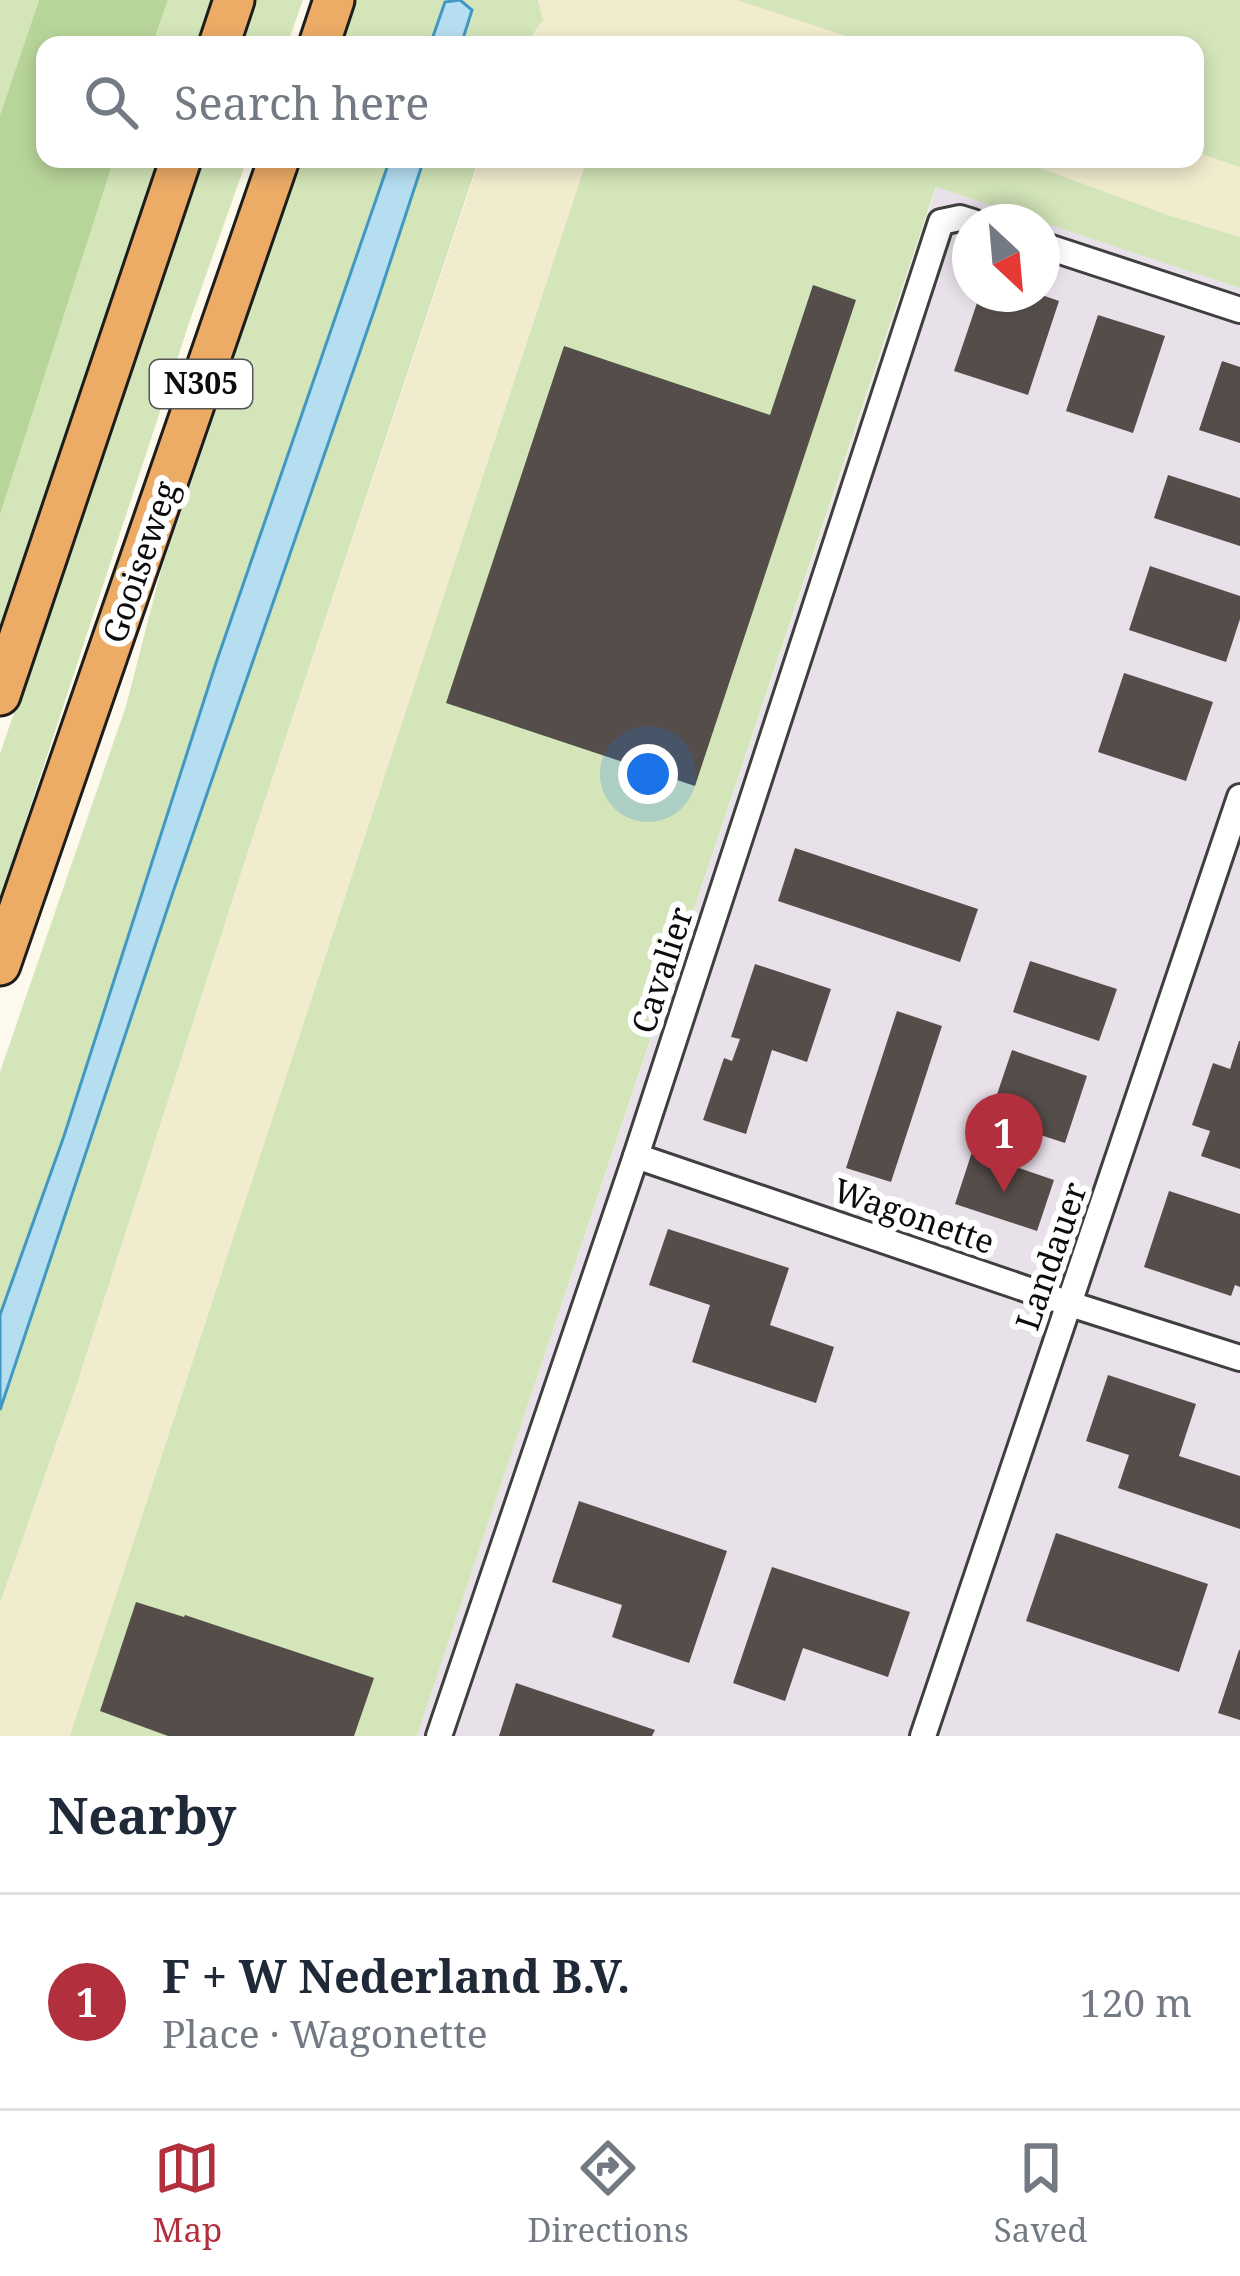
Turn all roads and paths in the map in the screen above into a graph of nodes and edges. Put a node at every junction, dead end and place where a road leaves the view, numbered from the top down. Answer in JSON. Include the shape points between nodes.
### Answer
{"nodes":[{"id":1,"x":235,"y":0,"type":"edge"},
{"id":2,"x":334,"y":0,"type":"edge"},
{"id":3,"x":222,"y":36,"type":"edge"},
{"id":4,"x":322,"y":36,"type":"edge"},
{"id":5,"x":178,"y":168,"type":"edge"},
{"id":6,"x":276,"y":168,"type":"edge"},
{"id":7,"x":952,"y":220,"type":"edge"},
{"id":8,"x":1060,"y":251,"type":"edge"},
{"id":9,"x":1240,"y":310,"type":"edge"},
{"id":10,"x":0,"y":695,"type":"edge"},
{"id":11,"x":1240,"y":797,"type":"edge"},
{"id":12,"x":0,"y":965,"type":"edge"},
{"id":13,"x":637,"y":1156,"type":"junction"},
{"id":14,"x":1070,"y":1304,"type":"junction"},
{"id":15,"x":1240,"y":1358,"type":"edge"},
{"id":16,"x":439,"y":1736,"type":"edge"},
{"id":17,"x":923,"y":1736,"type":"edge"}],
"edges":[{"from":1,"to":3,"type":"highway"},
{"from":2,"to":4,"type":"highway"},
{"from":5,"to":10,"type":"highway","number":"N305"},
{"from":6,"to":12,"type":"highway","name":"Gooiseweg","number":"N305"},
{"from":7,"to":13,"type":"street","name":"Cavalier","via":[[941,222]]},
{"from":8,"to":9,"type":"street"},
{"from":11,"to":14,"type":"street","name":"Landauer"},
{"from":13,"to":14,"type":"street","name":"Wagonette"},
{"from":13,"to":16,"type":"street","name":"Cavalier"},
{"from":14,"to":15,"type":"street","name":"Wagonette"},
{"from":14,"to":17,"type":"street","name":"Landauer"}]}
